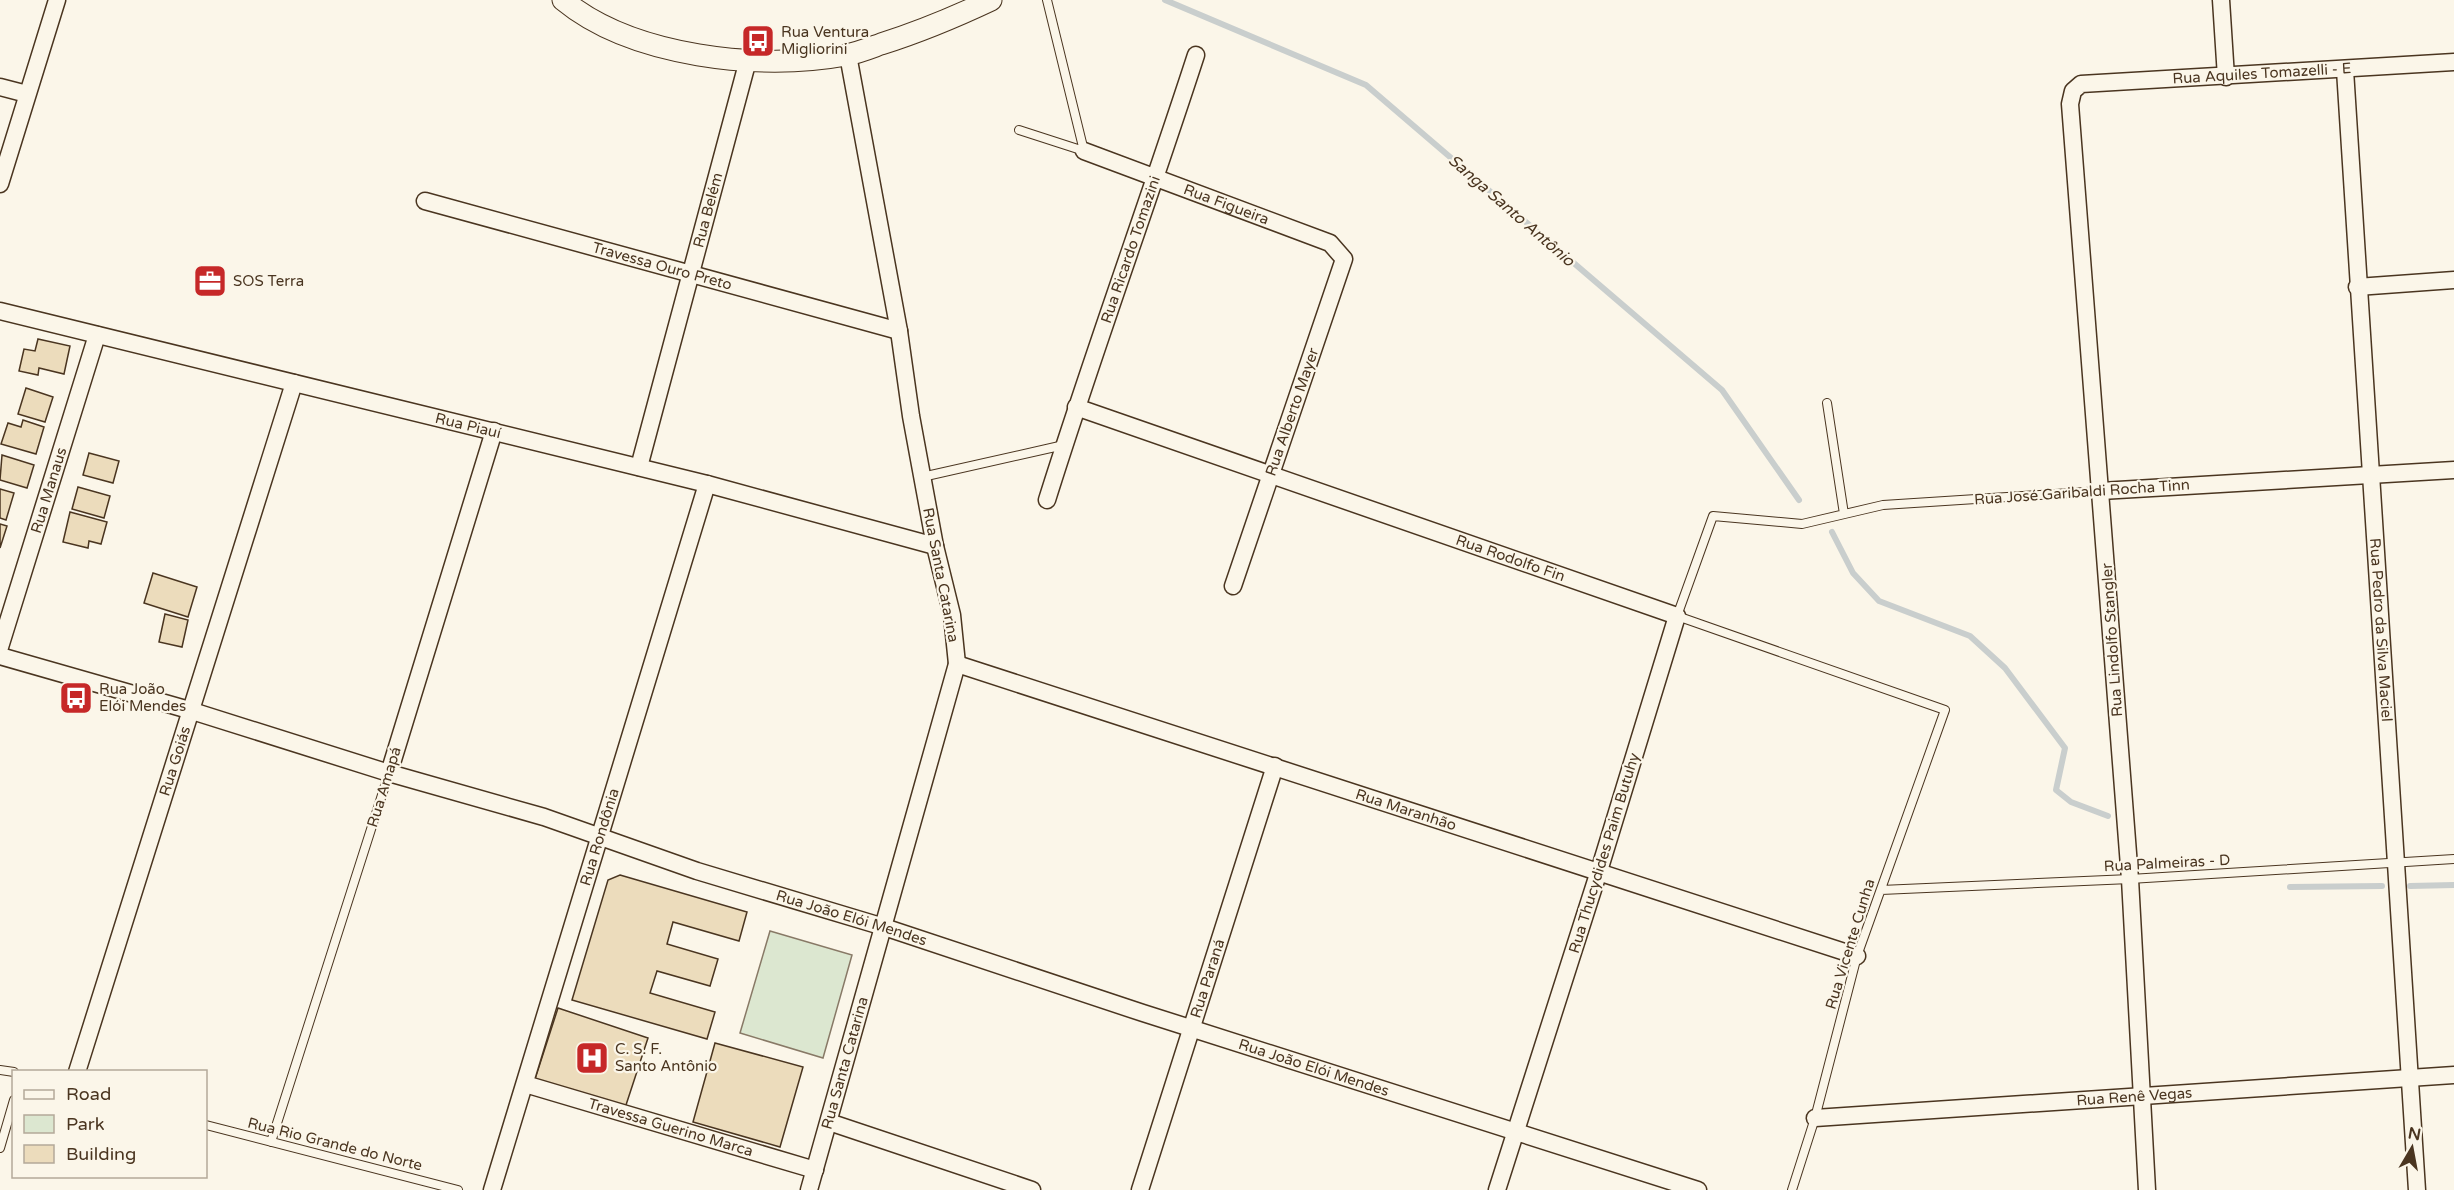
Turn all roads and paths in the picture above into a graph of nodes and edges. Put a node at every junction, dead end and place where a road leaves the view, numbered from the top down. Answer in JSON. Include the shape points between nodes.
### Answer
{"nodes":[{"id":1,"x":57,"y":0,"type":"edge"},
{"id":2,"x":563,"y":0,"type":"edge"},
{"id":3,"x":991,"y":0,"type":"edge"},
{"id":4,"x":1047,"y":0,"type":"edge"},
{"id":5,"x":2221,"y":0,"type":"edge"},
{"id":6,"x":848,"y":55,"type":"junction"},
{"id":7,"x":1196,"y":55,"type":"dead end"},
{"id":8,"x":748,"y":60,"type":"junction"},
{"id":9,"x":2454,"y":62,"type":"edge"},
{"id":10,"x":2345,"y":70,"type":"junction"},
{"id":11,"x":2226,"y":77,"type":"junction"},
{"id":12,"x":0,"y":87,"type":"edge"},
{"id":13,"x":2073,"y":91,"type":"joint"},
{"id":14,"x":27,"y":94,"type":"junction"},
{"id":15,"x":1019,"y":130,"type":"dead end"},
{"id":16,"x":1084,"y":152,"type":"junction"},
{"id":17,"x":1155,"y":180,"type":"junction"},
{"id":18,"x":0,"y":184,"type":"edge"},
{"id":19,"x":425,"y":201,"type":"dead end"},
{"id":20,"x":1330,"y":243,"type":"joint"},
{"id":21,"x":690,"y":274,"type":"junction"},
{"id":22,"x":2454,"y":280,"type":"edge"},
{"id":23,"x":2357,"y":287,"type":"junction"},
{"id":24,"x":0,"y":311,"type":"edge"},
{"id":25,"x":899,"y":331,"type":"junction"},
{"id":26,"x":97,"y":335,"type":"junction"},
{"id":27,"x":294,"y":383,"type":"junction"},
{"id":28,"x":1827,"y":403,"type":"dead end"},
{"id":29,"x":1076,"y":407,"type":"junction"},
{"id":30,"x":494,"y":431,"type":"junction"},
{"id":31,"x":1064,"y":445,"type":"junction"},
{"id":32,"x":639,"y":467,"type":"junction"},
{"id":33,"x":2454,"y":470,"type":"edge"},
{"id":34,"x":1270,"y":475,"type":"junction"},
{"id":35,"x":2370,"y":475,"type":"junction"},
{"id":36,"x":922,"y":477,"type":"junction"},
{"id":37,"x":707,"y":484,"type":"junction"},
{"id":38,"x":2101,"y":491,"type":"junction"},
{"id":39,"x":1047,"y":500,"type":"dead end"},
{"id":40,"x":1844,"y":514,"type":"junction"},
{"id":41,"x":1713,"y":516,"type":"joint"},
{"id":42,"x":935,"y":546,"type":"junction"},
{"id":43,"x":1233,"y":586,"type":"dead end"},
{"id":44,"x":1677,"y":616,"type":"junction"},
{"id":45,"x":0,"y":647,"type":"edge"},
{"id":46,"x":0,"y":656,"type":"edge"},
{"id":47,"x":957,"y":664,"type":"junction"},
{"id":48,"x":189,"y":710,"type":"junction"},
{"id":49,"x":1945,"y":710,"type":"joint"},
{"id":50,"x":1275,"y":766,"type":"junction"},
{"id":51,"x":389,"y":773,"type":"junction"},
{"id":52,"x":600,"y":837,"type":"junction"},
{"id":53,"x":2454,"y":859,"type":"edge"},
{"id":54,"x":2397,"y":862,"type":"junction"},
{"id":55,"x":1599,"y":871,"type":"junction"},
{"id":56,"x":2130,"y":879,"type":"junction"},
{"id":57,"x":1881,"y":890,"type":"junction"},
{"id":58,"x":884,"y":927,"type":"junction"},
{"id":59,"x":1857,"y":956,"type":"junction"},
{"id":60,"x":1191,"y":1029,"type":"junction"},
{"id":61,"x":77,"y":1070,"type":"edge"},
{"id":62,"x":2454,"y":1075,"type":"edge"},
{"id":63,"x":2410,"y":1077,"type":"junction"},
{"id":64,"x":525,"y":1084,"type":"junction"},
{"id":65,"x":2142,"y":1095,"type":"junction"},
{"id":66,"x":12,"y":1107,"type":"edge"},
{"id":67,"x":1815,"y":1118,"type":"junction"},
{"id":68,"x":829,"y":1122,"type":"junction"},
{"id":69,"x":207,"y":1125,"type":"edge"},
{"id":70,"x":1515,"y":1132,"type":"junction"},
{"id":71,"x":271,"y":1142,"type":"junction"},
{"id":72,"x":0,"y":1148,"type":"edge"},
{"id":73,"x":815,"y":1170,"type":"junction"},
{"id":74,"x":458,"y":1190,"type":"edge"},
{"id":75,"x":492,"y":1190,"type":"edge"},
{"id":76,"x":809,"y":1190,"type":"edge"},
{"id":77,"x":1032,"y":1190,"type":"edge"},
{"id":78,"x":1140,"y":1190,"type":"edge"},
{"id":79,"x":1497,"y":1190,"type":"edge"},
{"id":80,"x":1698,"y":1190,"type":"edge"},
{"id":81,"x":1792,"y":1190,"type":"edge"},
{"id":82,"x":2147,"y":1190,"type":"edge"},
{"id":83,"x":2417,"y":1190,"type":"edge"}],
"edges":[{"from":1,"to":14,"type":"street"},
{"from":2,"to":8,"type":"street","via":[[596,23],[642,43]]},
{"from":3,"to":6,"type":"street","via":[[929,29]]},
{"from":4,"to":16,"type":"lane"},
{"from":5,"to":11,"type":"street"},
{"from":6,"to":8,"type":"street"},
{"from":6,"to":25,"type":"street","name":"Rua Santa Catarina"},
{"from":7,"to":17,"type":"street","name":"Rua Ricardo Tomazini"},
{"from":8,"to":21,"type":"street","name":"Rua Belém"},
{"from":9,"to":10,"type":"street","name":"Rua Aquiles Tomazelli - E"},
{"from":10,"to":11,"type":"street","name":"Rua Aquiles Tomazelli - E"},
{"from":10,"to":23,"type":"street","name":"Rua Pedro da Silva Maciel"},
{"from":11,"to":13,"type":"street","name":"Rua Aquiles Tomazelli - E","via":[[2081,84]]},
{"from":12,"to":14,"type":"street"},
{"from":13,"to":38,"type":"street","name":"Rua Lindolfo Stangler","via":[[2070,104]]},
{"from":14,"to":18,"type":"street"},
{"from":15,"to":16,"type":"lane","name":"Rua Figueira"},
{"from":16,"to":17,"type":"street","name":"Rua Figueira"},
{"from":17,"to":20,"type":"street","name":"Rua Figueira"},
{"from":17,"to":29,"type":"street","name":"Rua Ricardo Tomazini"},
{"from":19,"to":21,"type":"street","name":"Travessa Ouro Preto"},
{"from":20,"to":34,"type":"street","name":"Rua Alberto Mayer","via":[[1344,259]]},
{"from":21,"to":25,"type":"street","name":"Travessa Ouro Preto"},
{"from":21,"to":32,"type":"street","name":"Rua Belém"},
{"from":22,"to":23,"type":"street"},
{"from":23,"to":35,"type":"street","name":"Rua Pedro da Silva Maciel"},
{"from":24,"to":26,"type":"street","name":"Rua Piauí"},
{"from":25,"to":36,"type":"street","name":"Rua Santa Catarina"},
{"from":26,"to":27,"type":"street","name":"Rua Piauí"},
{"from":26,"to":45,"type":"street","name":"Rua Manaus"},
{"from":27,"to":30,"type":"street","name":"Rua Piauí"},
{"from":27,"to":48,"type":"street","name":"Rua Goiás"},
{"from":28,"to":40,"type":"lane"},
{"from":29,"to":31,"type":"street","name":"Rua Ricardo Tomazini"},
{"from":29,"to":34,"type":"street","name":"Rua Rodolfo Fin"},
{"from":30,"to":32,"type":"street","name":"Rua Piauí"},
{"from":30,"to":51,"type":"street","name":"Rua Amapá"},
{"from":31,"to":36,"type":"lane"},
{"from":31,"to":39,"type":"street","name":"Rua Ricardo Tomazini"},
{"from":32,"to":37,"type":"street","name":"Rua Piauí"},
{"from":33,"to":35,"type":"street","name":"Rua José Garibaldi Rocha Tinn"},
{"from":34,"to":43,"type":"street","name":"Rua Alberto Mayer"},
{"from":34,"to":44,"type":"street","name":"Rua Rodolfo Fin"},
{"from":35,"to":38,"type":"street","name":"Rua José Garibaldi Rocha Tinn"},
{"from":35,"to":54,"type":"street","name":"Rua Pedro da Silva Maciel"},
{"from":36,"to":42,"type":"street","name":"Rua Santa Catarina"},
{"from":37,"to":42,"type":"street","name":"Rua Piauí"},
{"from":37,"to":52,"type":"street","name":"Rua Rondônia"},
{"from":38,"to":40,"type":"lane","name":"Rua José Garibaldi Rocha Tinn","via":[[1883,504]]},
{"from":38,"to":56,"type":"street","name":"Rua Lindolfo Stangler"},
{"from":40,"to":41,"type":"lane","name":"Rua José Garibaldi Rocha Tinn","via":[[1802,524]]},
{"from":41,"to":44,"type":"lane","name":"Rua Thucydides Paim Butuhy"},
{"from":42,"to":47,"type":"street","name":"Rua Santa Catarina","via":[[952,615]]},
{"from":44,"to":49,"type":"lane","name":"Rua Rodolfo Fin"},
{"from":44,"to":55,"type":"street","name":"Rua Thucydides Paim Butuhy"},
{"from":46,"to":48,"type":"street","name":"Rua João Elói Mendes"},
{"from":47,"to":50,"type":"street","name":"Rua Maranhão"},
{"from":47,"to":58,"type":"street","name":"Rua Santa Catarina"},
{"from":48,"to":51,"type":"street","name":"Rua João Elói Mendes"},
{"from":48,"to":61,"type":"street","name":"Rua Goiás"},
{"from":49,"to":57,"type":"lane","name":"Rua Vicente Cunha"},
{"from":50,"to":55,"type":"street","name":"Rua Maranhão"},
{"from":50,"to":60,"type":"street","name":"Rua Paraná"},
{"from":51,"to":52,"type":"street","name":"Rua João Elói Mendes"},
{"from":51,"to":71,"type":"lane","name":"Rua Amapá"},
{"from":52,"to":58,"type":"street","name":"Rua João Elói Mendes","via":[[697,871]]},
{"from":52,"to":64,"type":"street","name":"Rua Rondônia"},
{"from":53,"to":54,"type":"lane","name":"Rua Palmeiras - D"},
{"from":54,"to":56,"type":"lane","name":"Rua Palmeiras - D"},
{"from":54,"to":63,"type":"street","name":"Rua Pedro da Silva Maciel"},
{"from":55,"to":59,"type":"street","name":"Rua Maranhão"},
{"from":55,"to":70,"type":"street","name":"Rua Thucydides Paim Butuhy"},
{"from":56,"to":57,"type":"lane","name":"Rua Palmeiras - D"},
{"from":56,"to":65,"type":"street","name":"Rua Lindolfo Stangler"},
{"from":57,"to":59,"type":"lane","name":"Rua Vicente Cunha"},
{"from":58,"to":60,"type":"street","name":"Rua João Elói Mendes"},
{"from":58,"to":68,"type":"street","name":"Rua Santa Catarina"},
{"from":59,"to":67,"type":"lane","name":"Rua Vicente Cunha"},
{"from":60,"to":70,"type":"street","name":"Rua João Elói Mendes"},
{"from":60,"to":78,"type":"street","name":"Rua Paraná"},
{"from":62,"to":63,"type":"street","name":"Rua Renê Vegas"},
{"from":63,"to":65,"type":"street","name":"Rua Renê Vegas"},
{"from":63,"to":83,"type":"street","name":"Rua Pedro da Silva Maciel"},
{"from":64,"to":73,"type":"street","name":"Travessa Guerino Marca"},
{"from":64,"to":75,"type":"street","name":"Rua Rondônia"},
{"from":65,"to":67,"type":"street","name":"Rua Renê Vegas"},
{"from":65,"to":82,"type":"street","name":"Rua Lindolfo Stangler"},
{"from":66,"to":72,"type":"lane"},
{"from":67,"to":81,"type":"lane","name":"Rua Vicente Cunha"},
{"from":68,"to":73,"type":"street","name":"Rua Santa Catarina"},
{"from":68,"to":77,"type":"street"},
{"from":69,"to":71,"type":"lane","name":"Rua Rio Grande do Norte"},
{"from":70,"to":79,"type":"street","name":"Rua Thucydides Paim Butuhy"},
{"from":70,"to":80,"type":"street","name":"Rua João Elói Mendes"},
{"from":71,"to":74,"type":"lane","name":"Rua Rio Grande do Norte"},
{"from":73,"to":76,"type":"street","name":"Rua Santa Catarina"}]}
